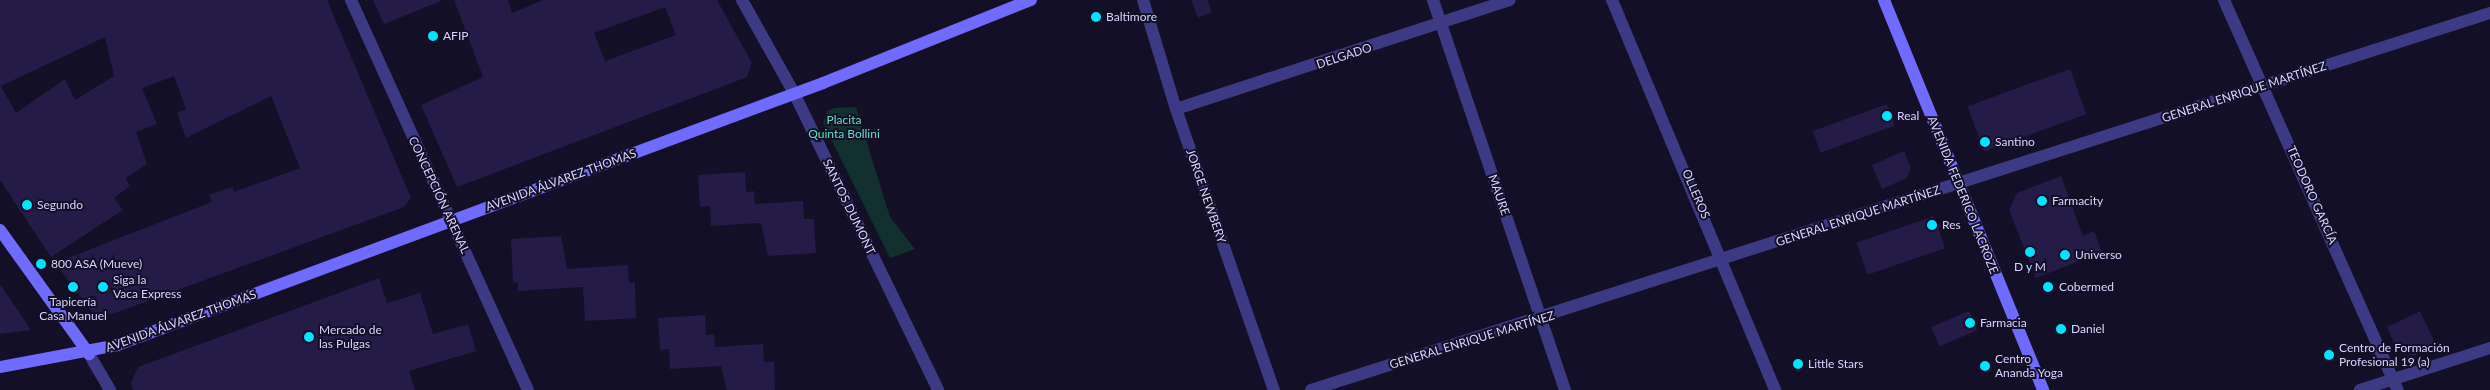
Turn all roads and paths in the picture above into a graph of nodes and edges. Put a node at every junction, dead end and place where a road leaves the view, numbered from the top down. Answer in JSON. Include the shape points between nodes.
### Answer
{"nodes":[{"id":1,"x":350,"y":0,"type":"edge"},
{"id":2,"x":742,"y":0,"type":"edge"},
{"id":3,"x":1031,"y":0,"type":"edge"},
{"id":4,"x":1143,"y":0,"type":"edge"},
{"id":5,"x":1433,"y":0,"type":"edge"},
{"id":6,"x":1510,"y":0,"type":"edge"},
{"id":7,"x":1612,"y":0,"type":"edge"},
{"id":8,"x":1884,"y":0,"type":"edge"},
{"id":9,"x":2224,"y":0,"type":"edge"},
{"id":10,"x":2490,"y":13,"type":"edge"},
{"id":11,"x":1442,"y":24,"type":"junction"},
{"id":12,"x":2264,"y":86,"type":"junction"},
{"id":13,"x":794,"y":93,"type":"junction"},
{"id":14,"x":1176,"y":109,"type":"junction"},
{"id":15,"x":1959,"y":183,"type":"junction"},
{"id":16,"x":450,"y":220,"type":"junction"},
{"id":17,"x":0,"y":230,"type":"edge"},
{"id":18,"x":1724,"y":259,"type":"junction"},
{"id":19,"x":1542,"y":318,"type":"junction"},
{"id":20,"x":2490,"y":348,"type":"edge"},
{"id":21,"x":89,"y":354,"type":"junction"},
{"id":22,"x":0,"y":367,"type":"edge"},
{"id":23,"x":2396,"y":385,"type":"edge"},
{"id":24,"x":110,"y":390,"type":"edge"},
{"id":25,"x":528,"y":390,"type":"edge"},
{"id":26,"x":938,"y":390,"type":"edge"},
{"id":27,"x":1274,"y":390,"type":"edge"},
{"id":28,"x":1311,"y":390,"type":"edge"},
{"id":29,"x":1565,"y":390,"type":"edge"},
{"id":30,"x":1775,"y":390,"type":"edge"},
{"id":31,"x":2043,"y":390,"type":"edge"},
{"id":32,"x":2360,"y":390,"type":"edge"}],
"edges":[{"from":1,"to":16,"type":"street","name":"CONCEPCIÓN ARENAL"},
{"from":2,"to":13,"type":"street","name":"SANTOS DUMONT"},
{"from":3,"to":13,"type":"main road","name":"AVENIDA ÁLVAREZ THOMAS"},
{"from":4,"to":14,"type":"street","name":"JORGE NEWBERY"},
{"from":5,"to":11,"type":"street","name":"MAURE"},
{"from":6,"to":11,"type":"street","name":"DELGADO"},
{"from":7,"to":18,"type":"street","name":"OLLEROS"},
{"from":8,"to":15,"type":"main road","name":"AVENIDA FEDERICO LACROZE"},
{"from":9,"to":12,"type":"street","name":"TEODORO GARCÍA"},
{"from":10,"to":12,"type":"street","name":"GENERAL ENRIQUE MARTÍNEZ"},
{"from":11,"to":14,"type":"street","name":"DELGADO"},
{"from":11,"to":19,"type":"street","name":"MAURE"},
{"from":12,"to":15,"type":"street","name":"GENERAL ENRIQUE MARTÍNEZ"},
{"from":12,"to":23,"type":"street","name":"TEODORO GARCÍA"},
{"from":13,"to":16,"type":"main road","name":"AVENIDA ÁLVAREZ THOMAS"},
{"from":13,"to":26,"type":"street","name":"SANTOS DUMONT"},
{"from":14,"to":27,"type":"street","name":"JORGE NEWBERY"},
{"from":15,"to":18,"type":"street","name":"GENERAL ENRIQUE MARTÍNEZ"},
{"from":15,"to":31,"type":"main road","name":"AVENIDA FEDERICO LACROZE"},
{"from":16,"to":21,"type":"main road","name":"AVENIDA ÁLVAREZ THOMAS"},
{"from":16,"to":25,"type":"street","name":"CONCEPCIÓN ARENAL"},
{"from":17,"to":21,"type":"main road"},
{"from":18,"to":19,"type":"street","name":"GENERAL ENRIQUE MARTÍNEZ"},
{"from":18,"to":30,"type":"street","name":"OLLEROS"},
{"from":19,"to":28,"type":"street","name":"GENERAL ENRIQUE MARTÍNEZ"},
{"from":19,"to":29,"type":"street","name":"MAURE"},
{"from":20,"to":23,"type":"street"},
{"from":21,"to":22,"type":"main road","name":"AVENIDA ÁLVAREZ THOMAS"},
{"from":21,"to":24,"type":"street"},
{"from":23,"to":32,"type":"street"}]}
